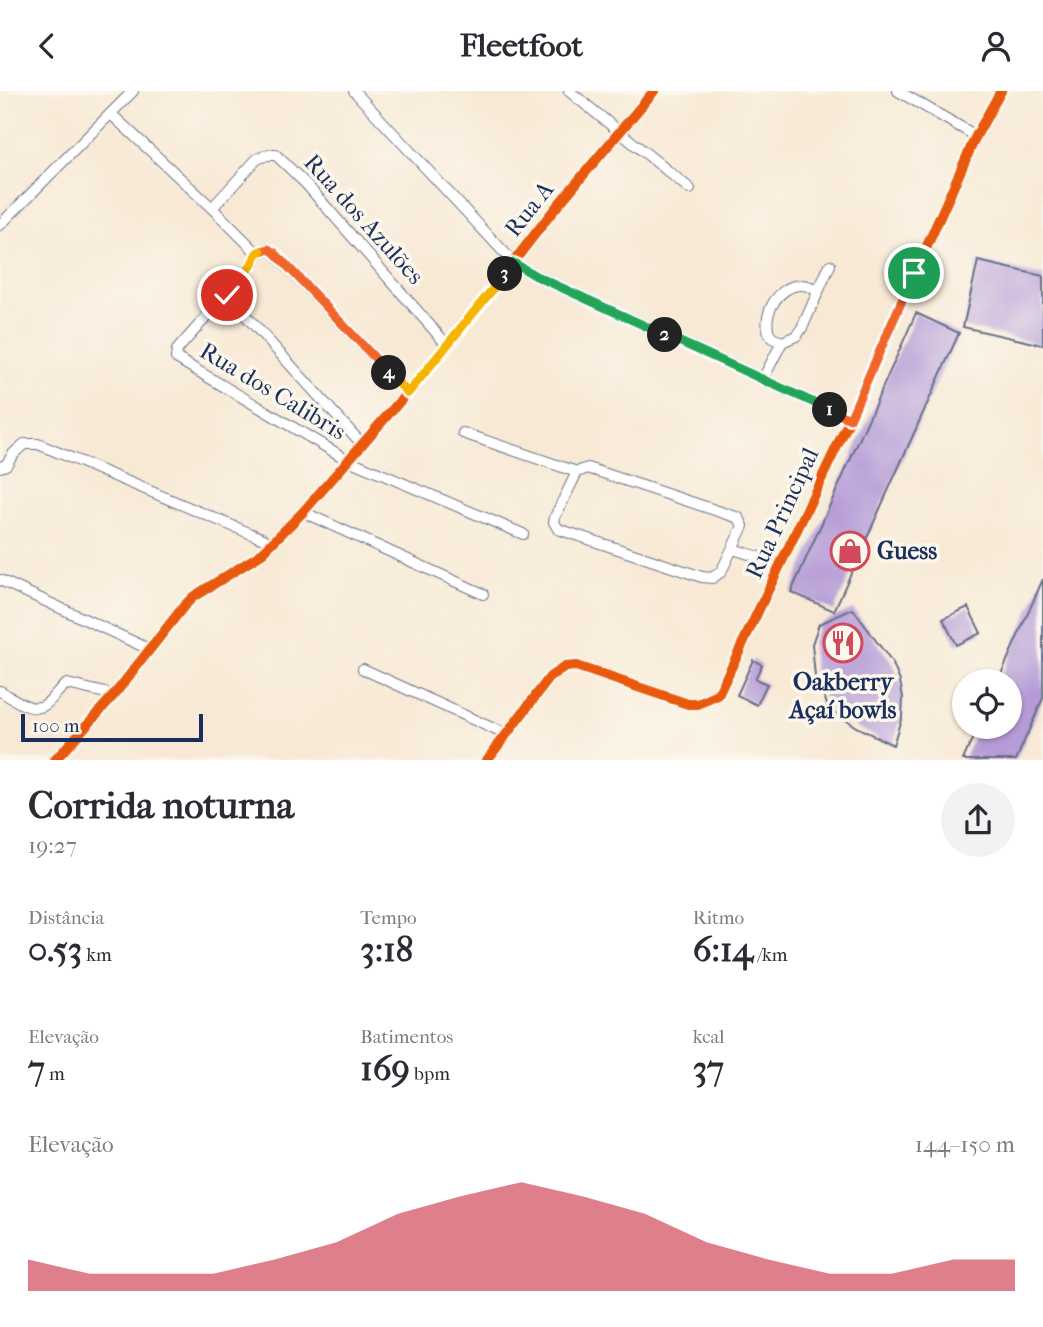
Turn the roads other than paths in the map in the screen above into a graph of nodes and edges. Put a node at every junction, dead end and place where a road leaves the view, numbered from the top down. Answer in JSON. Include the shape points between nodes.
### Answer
{"nodes":[{"id":1,"x":133,"y":91,"type":"edge"},
{"id":2,"x":354,"y":91,"type":"edge"},
{"id":3,"x":569,"y":91,"type":"edge"},
{"id":4,"x":654,"y":91,"type":"edge"},
{"id":5,"x":898,"y":91,"type":"edge"},
{"id":6,"x":1001,"y":91,"type":"edge"},
{"id":7,"x":111,"y":114,"type":"junction"},
{"id":8,"x":619,"y":131,"type":"junction"},
{"id":9,"x":976,"y":136,"type":"junction"},
{"id":10,"x":690,"y":189,"type":"dead end"},
{"id":11,"x":212,"y":208,"type":"junction"},
{"id":12,"x":0,"y":225,"type":"edge"},
{"id":13,"x":257,"y":253,"type":"junction"},
{"id":14,"x":514,"y":263,"type":"junction"},
{"id":15,"x":830,"y":265,"type":"dead end"},
{"id":16,"x":818,"y":291,"type":"junction"},
{"id":17,"x":227,"y":295,"type":"junction"},
{"id":18,"x":782,"y":342,"type":"junction"},
{"id":19,"x":448,"y":346,"type":"junction"},
{"id":20,"x":763,"y":379,"type":"junction"},
{"id":21,"x":408,"y":393,"type":"junction"},
{"id":22,"x":850,"y":419,"type":"junction"},
{"id":23,"x":463,"y":433,"type":"dead end"},
{"id":24,"x":362,"y":444,"type":"junction"},
{"id":25,"x":348,"y":460,"type":"junction"},
{"id":26,"x":0,"y":467,"type":"edge"},
{"id":27,"x":577,"y":473,"type":"junction"},
{"id":28,"x":303,"y":512,"type":"junction"},
{"id":29,"x":523,"y":534,"type":"dead end"},
{"id":30,"x":273,"y":543,"type":"junction"},
{"id":31,"x":733,"y":549,"type":"junction"},
{"id":32,"x":781,"y":564,"type":"junction"},
{"id":33,"x":0,"y":580,"type":"edge"},
{"id":34,"x":483,"y":594,"type":"dead end"},
{"id":35,"x":150,"y":650,"type":"junction"},
{"id":36,"x":363,"y":669,"type":"dead end"},
{"id":37,"x":0,"y":691,"type":"edge"},
{"id":38,"x":114,"y":695,"type":"junction"},
{"id":39,"x":507,"y":735,"type":"junction"},
{"id":40,"x":55,"y":760,"type":"edge"},
{"id":41,"x":488,"y":760,"type":"edge"}],
"edges":[{"from":1,"to":7,"type":"street"},
{"from":2,"to":14,"type":"street"},
{"from":3,"to":8,"type":"street"},
{"from":4,"to":8,"type":"street","name":"Rua A"},
{"from":5,"to":9,"type":"street"},
{"from":6,"to":9,"type":"street","name":"Rua Principal"},
{"from":7,"to":11,"type":"street"},
{"from":7,"to":12,"type":"street"},
{"from":8,"to":10,"type":"street"},
{"from":8,"to":14,"type":"street","name":"Rua A"},
{"from":9,"to":22,"type":"street","name":"Rua Principal"},
{"from":11,"to":13,"type":"street"},
{"from":11,"to":19,"type":"street","name":"Rua dos Azulões","via":[[257,159],[276,155]]},
{"from":13,"to":17,"type":"street"},
{"from":13,"to":21,"type":"street","via":[[274,252]]},
{"from":14,"to":19,"type":"street","name":"Rua A"},
{"from":14,"to":20,"type":"street"},
{"from":15,"to":16,"type":"street"},
{"from":16,"to":18,"type":"street","via":[[802,328]]},
{"from":16,"to":18,"type":"street","via":[[797,286],[776,299],[767,325],[772,338]]},
{"from":17,"to":24,"type":"street"},
{"from":17,"to":25,"type":"street","name":"Rua dos Calibris","via":[[177,350],[176,358]]},
{"from":18,"to":20,"type":"street"},
{"from":19,"to":21,"type":"street","name":"Rua A"},
{"from":20,"to":22,"type":"street"},
{"from":21,"to":24,"type":"street","name":"Rua A"},
{"from":22,"to":32,"type":"street","name":"Rua Principal"},
{"from":23,"to":27,"type":"street"},
{"from":24,"to":25,"type":"street","name":"Rua A"},
{"from":25,"to":28,"type":"street","name":"Rua A"},
{"from":25,"to":29,"type":"street","name":"Rua dos Calibris"},
{"from":26,"to":30,"type":"street","via":[[24,444],[38,444]]},
{"from":27,"to":31,"type":"street","via":[[588,468],[735,516],[743,526]]},
{"from":27,"to":31,"type":"street","via":[[555,517],[558,529],[702,577],[718,576]]},
{"from":28,"to":30,"type":"street","name":"Rua A"},
{"from":28,"to":34,"type":"street"},
{"from":30,"to":35,"type":"street","name":"Rua A","via":[[193,597]]},
{"from":31,"to":32,"type":"street"},
{"from":32,"to":39,"type":"street","name":"Rua Principal","via":[[718,695],[688,704],[576,666],[565,667],[550,677]]},
{"from":33,"to":35,"type":"street"},
{"from":35,"to":38,"type":"street","name":"Rua A"},
{"from":36,"to":39,"type":"street"},
{"from":37,"to":38,"type":"street","via":[[32,708],[46,704],[66,684]]},
{"from":38,"to":40,"type":"street","name":"Rua A"},
{"from":39,"to":41,"type":"street"}]}
